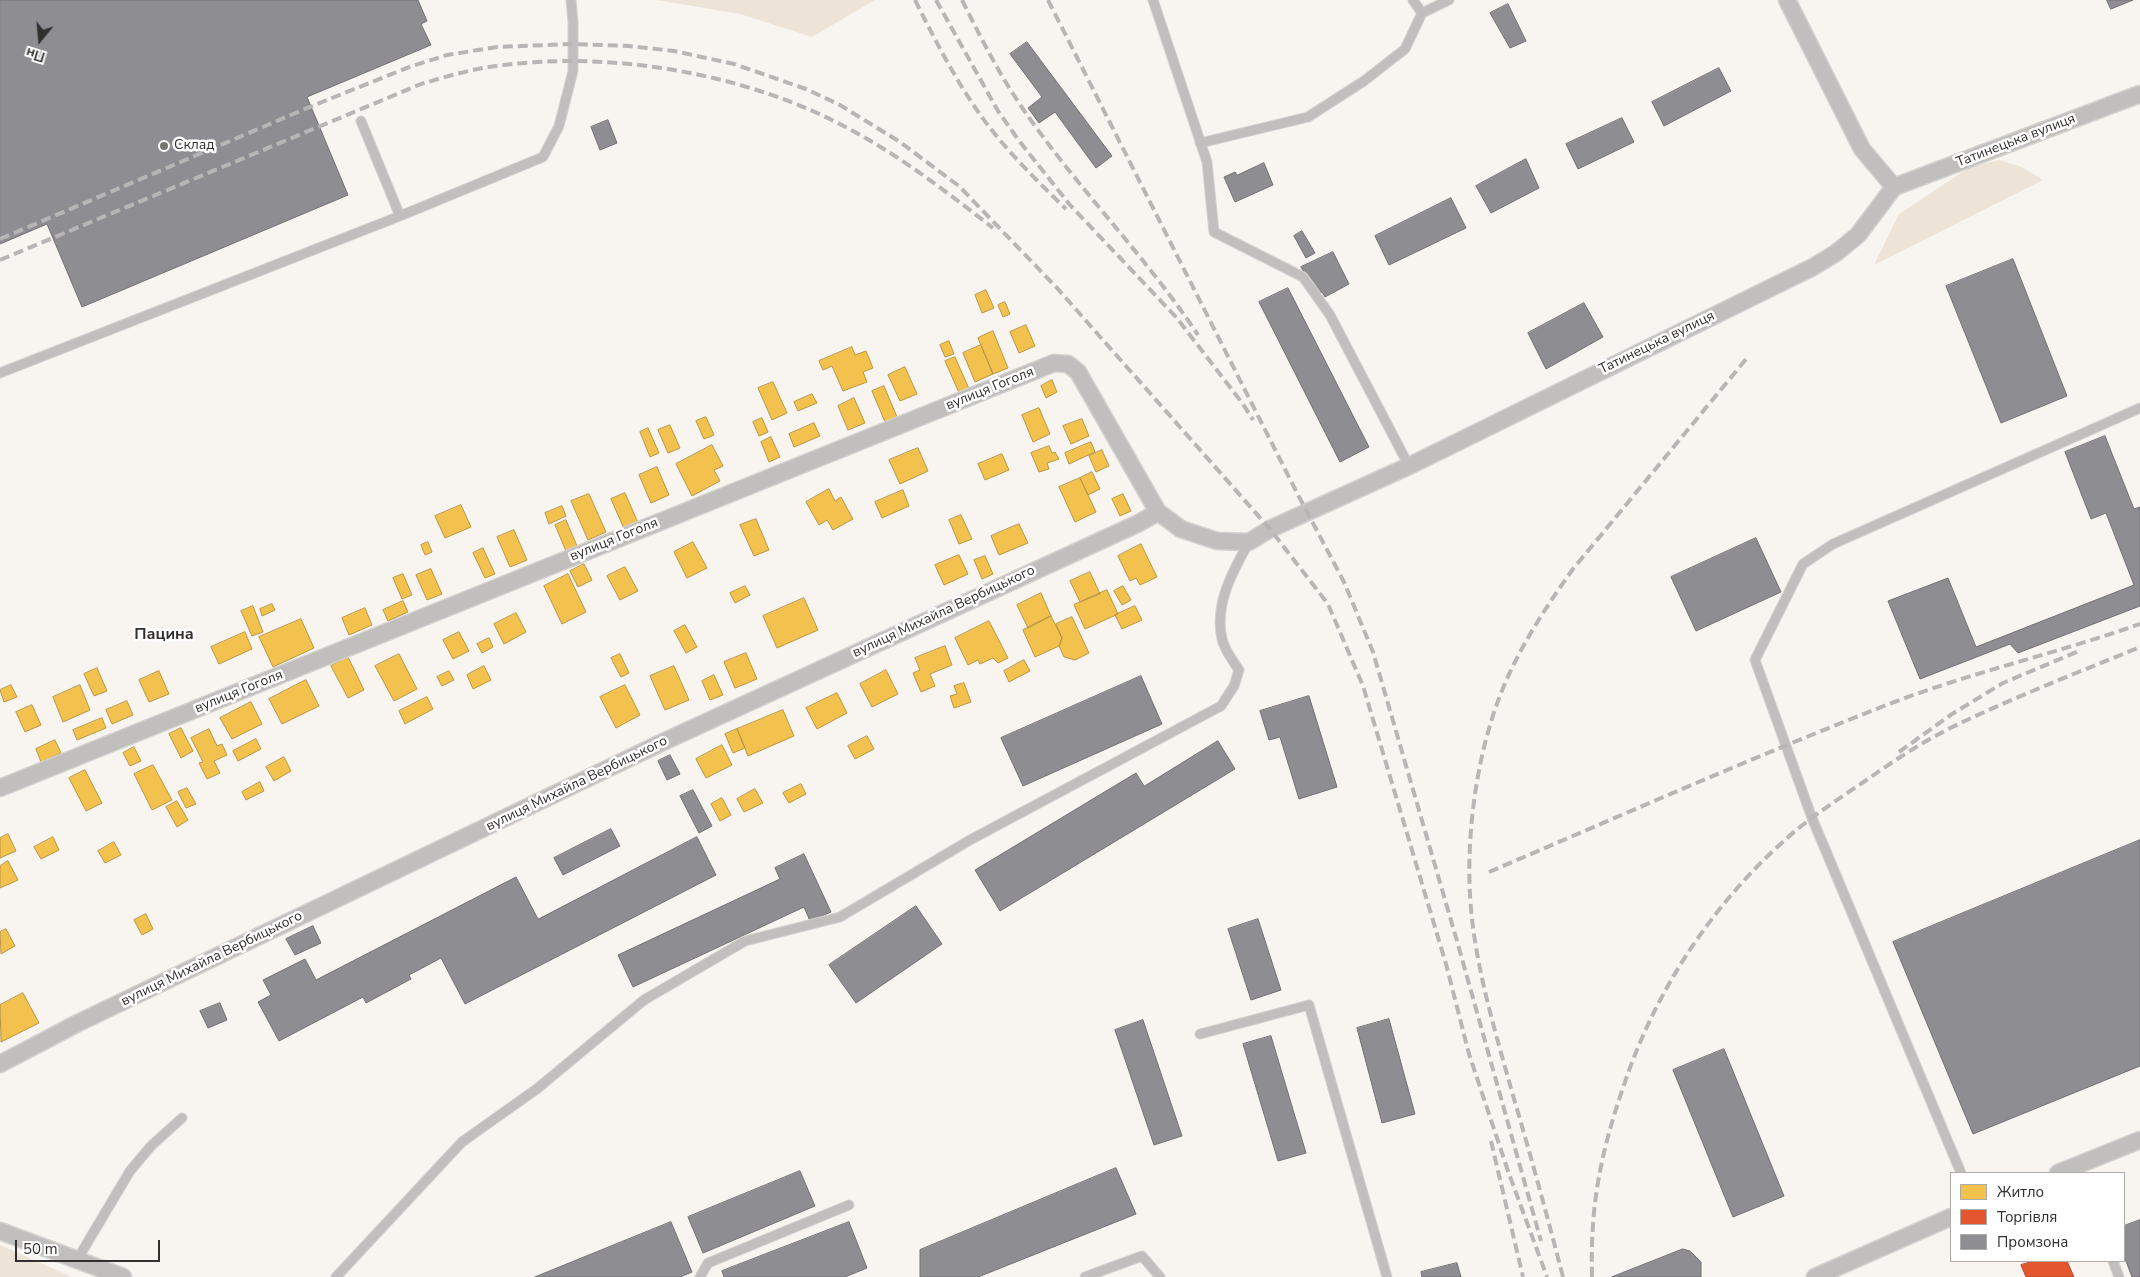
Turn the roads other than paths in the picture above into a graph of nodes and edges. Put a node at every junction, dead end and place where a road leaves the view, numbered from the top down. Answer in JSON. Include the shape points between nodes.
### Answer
{"nodes":[{"id":1,"x":570,"y":0,"type":"edge"},
{"id":2,"x":1153,"y":0,"type":"edge"},
{"id":3,"x":1413,"y":0,"type":"edge"},
{"id":4,"x":1449,"y":0,"type":"edge"},
{"id":5,"x":1787,"y":0,"type":"edge"},
{"id":6,"x":1422,"y":12,"type":"junction"},
{"id":7,"x":2140,"y":94,"type":"edge"},
{"id":8,"x":361,"y":121,"type":"dead end"},
{"id":9,"x":1200,"y":143,"type":"junction"},
{"id":10,"x":1894,"y":187,"type":"junction"},
{"id":11,"x":400,"y":216,"type":"junction"},
{"id":12,"x":0,"y":373,"type":"edge"},
{"id":13,"x":2140,"y":408,"type":"edge"},
{"id":14,"x":1409,"y":466,"type":"junction"},
{"id":15,"x":1158,"y":512,"type":"junction"},
{"id":16,"x":1248,"y":542,"type":"junction"},
{"id":17,"x":0,"y":788,"type":"edge"},
{"id":18,"x":1200,"y":1034,"type":"dead end"},
{"id":19,"x":0,"y":1064,"type":"edge"},
{"id":20,"x":182,"y":1118,"type":"dead end"},
{"id":21,"x":2140,"y":1140,"type":"edge"},
{"id":22,"x":2077,"y":1170,"type":"edge"},
{"id":23,"x":1961,"y":1172,"type":"edge"},
{"id":24,"x":2064,"y":1172,"type":"edge"},
{"id":25,"x":849,"y":1205,"type":"dead end"},
{"id":26,"x":1950,"y":1217,"type":"edge"},
{"id":27,"x":0,"y":1231,"type":"edge"},
{"id":28,"x":77,"y":1260,"type":"junction"},
{"id":29,"x":2113,"y":1262,"type":"edge"},
{"id":30,"x":123,"y":1277,"type":"edge"},
{"id":31,"x":336,"y":1277,"type":"edge"},
{"id":32,"x":700,"y":1277,"type":"edge"},
{"id":33,"x":1084,"y":1277,"type":"edge"},
{"id":34,"x":1160,"y":1277,"type":"edge"},
{"id":35,"x":1387,"y":1277,"type":"edge"},
{"id":36,"x":1815,"y":1277,"type":"edge"},
{"id":37,"x":2119,"y":1277,"type":"edge"}],
"edges":[{"from":1,"to":11,"type":"lane","via":[[573,71],[559,126],[543,156]]},
{"from":2,"to":9,"type":"lane"},
{"from":3,"to":6,"type":"lane"},
{"from":4,"to":6,"type":"lane"},
{"from":5,"to":10,"type":"street","via":[[1862,149]]},
{"from":6,"to":9,"type":"lane","via":[[1405,49],[1364,81],[1308,117]]},
{"from":7,"to":10,"type":"street","name":"Татинецька вулиця"},
{"from":8,"to":11,"type":"lane"},
{"from":9,"to":14,"type":"lane","via":[[1207,162],[1214,232],[1304,277],[1330,315]]},
{"from":10,"to":14,"type":"street","name":"Татинецька вулиця","via":[[1858,235],[1813,267]]},
{"from":11,"to":12,"type":"lane"},
{"from":13,"to":23,"type":"lane","via":[[1833,544],[1803,564],[1755,660],[1812,818]]},
{"from":14,"to":16,"type":"street","name":"Татинецька вулиця"},
{"from":15,"to":16,"type":"street","via":[[1188,532],[1217,541]]},
{"from":15,"to":17,"type":"street","name":"вулиця Гоголя","via":[[1078,372],[1068,364],[1054,363]]},
{"from":15,"to":19,"type":"street","name":"вулиця Михайла Вербицького","via":[[663,742]]},
{"from":16,"to":31,"type":"lane","via":[[1224,596],[1222,640],[1239,670],[1234,686],[1221,706],[970,840],[840,917],[745,941],[644,1000],[538,1088],[462,1142]]},
{"from":18,"to":35,"type":"lane","via":[[1309,1004]]},
{"from":20,"to":28,"type":"lane","via":[[151,1146],[130,1171]]},
{"from":21,"to":22,"type":"street"},
{"from":22,"to":24,"type":"street"},
{"from":25,"to":32,"type":"lane","via":[[708,1263]]},
{"from":26,"to":36,"type":"street"},
{"from":27,"to":28,"type":"street"},
{"from":28,"to":30,"type":"street"},
{"from":29,"to":37,"type":"lane"},
{"from":33,"to":34,"type":"lane","via":[[1142,1256]]}]}
